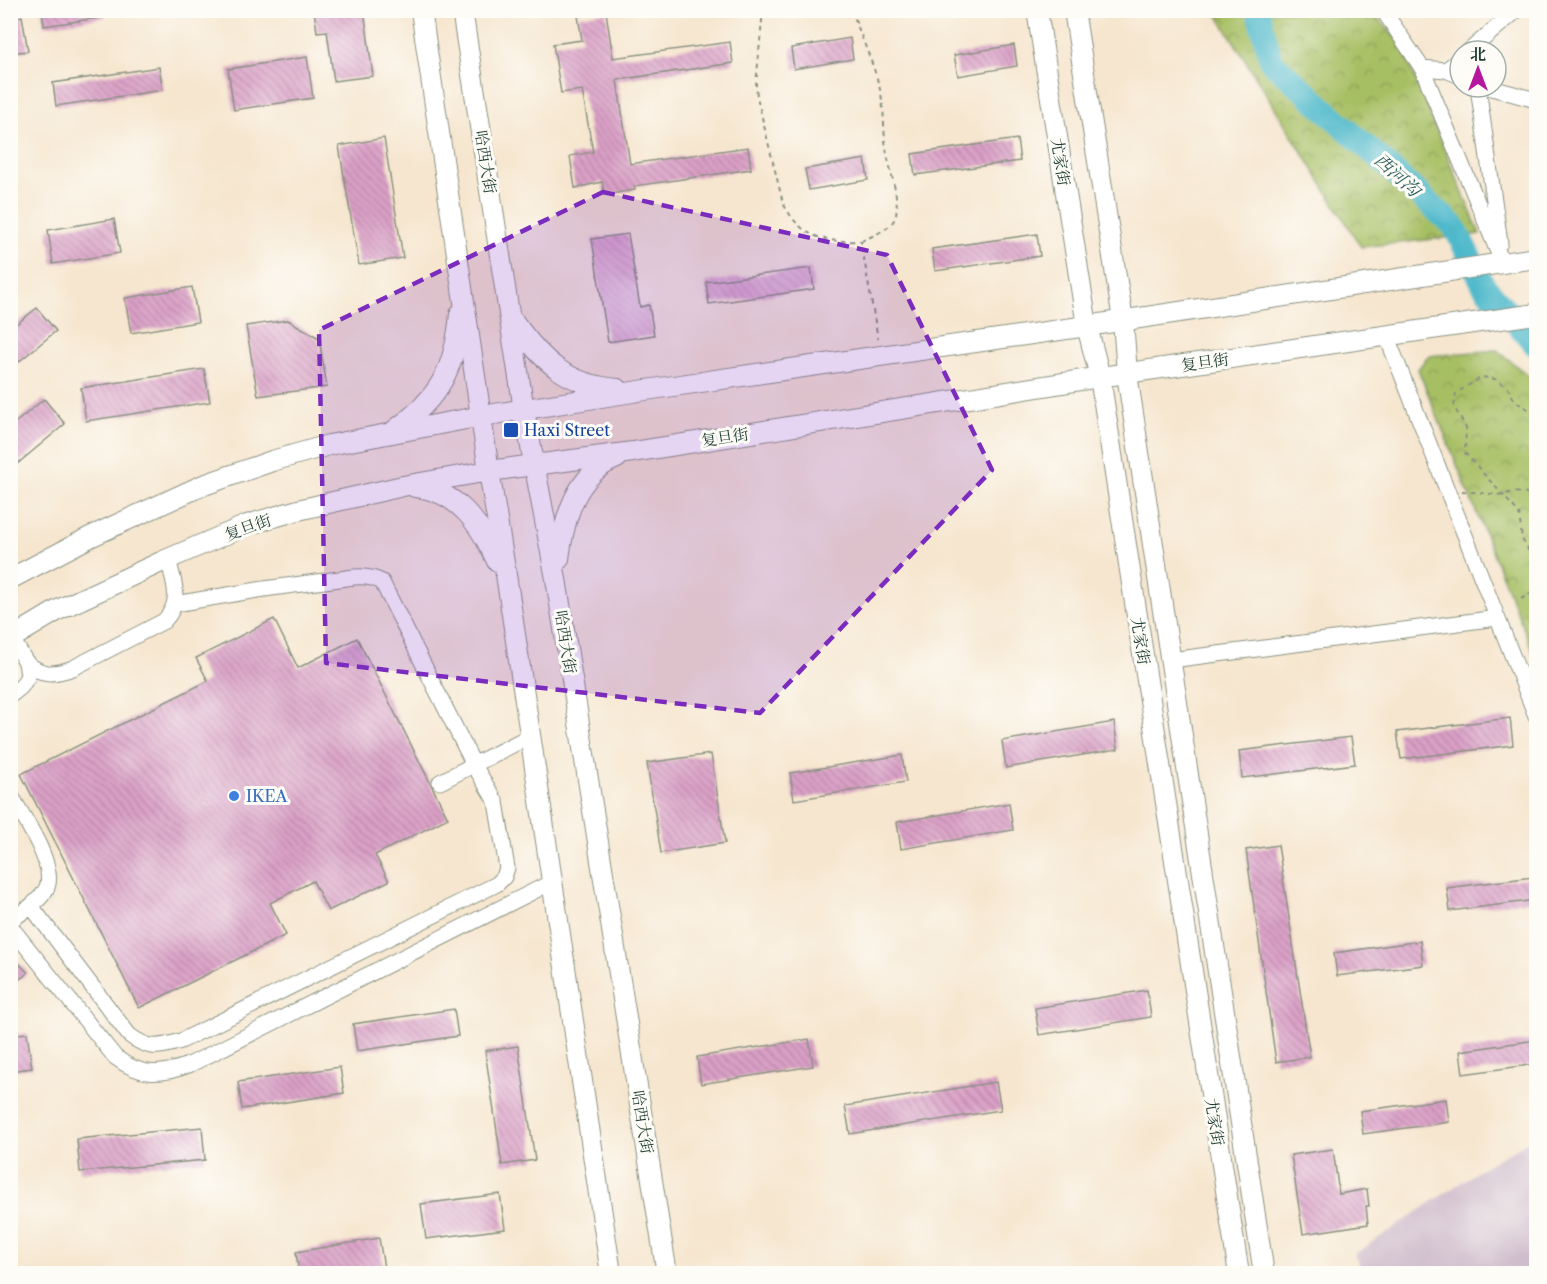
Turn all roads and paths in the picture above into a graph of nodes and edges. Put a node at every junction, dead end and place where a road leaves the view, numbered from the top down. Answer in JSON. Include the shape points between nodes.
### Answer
{"nodes":[{"id":1,"x":421,"y":10,"type":"edge"},
{"id":2,"x":462,"y":10,"type":"edge"},
{"id":3,"x":780,"y":10,"type":"edge"},
{"id":4,"x":852,"y":10,"type":"edge"},
{"id":5,"x":1037,"y":10,"type":"edge"},
{"id":6,"x":1074,"y":10,"type":"edge"},
{"id":7,"x":1383,"y":10,"type":"edge"},
{"id":8,"x":1517,"y":10,"type":"edge"},
{"id":9,"x":763,"y":12,"type":"edge"},
{"id":10,"x":1483,"y":39,"type":"edge"},
{"id":11,"x":1422,"y":68,"type":"junction"},
{"id":12,"x":1448,"y":72,"type":"edge"},
{"id":13,"x":1508,"y":92,"type":"edge"},
{"id":14,"x":1480,"y":99,"type":"edge"},
{"id":15,"x":1536,"y":100,"type":"edge"},
{"id":16,"x":861,"y":241,"type":"junction"},
{"id":17,"x":1536,"y":258,"type":"edge"},
{"id":18,"x":1503,"y":264,"type":"junction"},
{"id":19,"x":463,"y":288,"type":"junction"},
{"id":20,"x":1533,"y":315,"type":"edge"},
{"id":21,"x":511,"y":318,"type":"junction"},
{"id":22,"x":1123,"y":320,"type":"junction"},
{"id":23,"x":1087,"y":326,"type":"junction"},
{"id":24,"x":1387,"y":337,"type":"junction"},
{"id":25,"x":881,"y":356,"type":"junction"},
{"id":26,"x":1127,"y":374,"type":"junction"},
{"id":27,"x":1100,"y":377,"type":"junction"},
{"id":28,"x":639,"y":391,"type":"junction"},
{"id":29,"x":524,"y":410,"type":"junction"},
{"id":30,"x":1536,"y":414,"type":"edge"},
{"id":31,"x":482,"y":416,"type":"junction"},
{"id":32,"x":392,"y":433,"type":"junction"},
{"id":33,"x":633,"y":452,"type":"junction"},
{"id":34,"x":536,"y":465,"type":"junction"},
{"id":35,"x":489,"y":471,"type":"junction"},
{"id":36,"x":403,"y":486,"type":"junction"},
{"id":37,"x":1447,"y":490,"type":"junction"},
{"id":38,"x":1502,"y":495,"type":"junction"},
{"id":39,"x":1536,"y":495,"type":"edge"},
{"id":40,"x":1527,"y":549,"type":"junction"},
{"id":41,"x":1536,"y":551,"type":"edge"},
{"id":42,"x":168,"y":559,"type":"junction"},
{"id":43,"x":1536,"y":563,"type":"edge"},
{"id":44,"x":10,"y":579,"type":"edge"},
{"id":45,"x":556,"y":579,"type":"junction"},
{"id":46,"x":507,"y":581,"type":"junction"},
{"id":47,"x":1536,"y":591,"type":"edge"},
{"id":48,"x":1521,"y":599,"type":"dead end"},
{"id":49,"x":175,"y":604,"type":"junction"},
{"id":50,"x":1497,"y":618,"type":"junction"},
{"id":51,"x":11,"y":639,"type":"edge"},
{"id":52,"x":1170,"y":660,"type":"junction"},
{"id":53,"x":26,"y":662,"type":"junction"},
{"id":54,"x":10,"y":696,"type":"edge"},
{"id":55,"x":1536,"y":716,"type":"edge"},
{"id":56,"x":530,"y":736,"type":"junction"},
{"id":57,"x":474,"y":765,"type":"junction"},
{"id":58,"x":440,"y":782,"type":"dead end"},
{"id":59,"x":10,"y":794,"type":"edge"},
{"id":60,"x":552,"y":882,"type":"junction"},
{"id":61,"x":31,"y":906,"type":"junction"},
{"id":62,"x":10,"y":921,"type":"edge"},
{"id":63,"x":10,"y":926,"type":"edge"},
{"id":64,"x":611,"y":1274,"type":"edge"},
{"id":65,"x":667,"y":1274,"type":"edge"},
{"id":66,"x":1239,"y":1274,"type":"edge"},
{"id":67,"x":1264,"y":1274,"type":"edge"}],
"edges":[{"from":1,"to":19,"type":"main road"},
{"from":2,"to":21,"type":"main road","name":"哈西大街"},
{"from":3,"to":9,"type":"path"},
{"from":4,"to":16,"type":"path","via":[[881,94],[885,148],[896,204],[891,225]]},
{"from":5,"to":23,"type":"main road","name":"尤家街"},
{"from":6,"to":22,"type":"main road","name":"尤家街"},
{"from":7,"to":11,"type":"street"},
{"from":8,"to":10,"type":"street"},
{"from":9,"to":16,"type":"path","via":[[757,97],[783,203],[790,216],[810,235],[825,240]]},
{"from":11,"to":12,"type":"street"},
{"from":11,"to":18,"type":"street"},
{"from":13,"to":15,"type":"street"},
{"from":14,"to":18,"type":"street"},
{"from":16,"to":25,"type":"path"},
{"from":17,"to":18,"type":"main road"},
{"from":18,"to":22,"type":"main road"},
{"from":19,"to":31,"type":"main road"},
{"from":19,"to":32,"type":"main road","via":[[454,354],[447,374],[430,400]]},
{"from":20,"to":24,"type":"main road","name":"复旦街"},
{"from":21,"to":28,"type":"main road","via":[[534,349],[556,369],[605,388]]},
{"from":21,"to":29,"type":"main road","name":"哈西大街"},
{"from":22,"to":23,"type":"main road"},
{"from":22,"to":26,"type":"main road","name":"尤家街"},
{"from":23,"to":25,"type":"main road"},
{"from":23,"to":27,"type":"main road","name":"尤家街"},
{"from":24,"to":26,"type":"main road","name":"复旦街"},
{"from":24,"to":37,"type":"street"},
{"from":25,"to":28,"type":"main road"},
{"from":26,"to":27,"type":"main road","name":"复旦街"},
{"from":26,"to":52,"type":"main road","name":"尤家街"},
{"from":27,"to":33,"type":"main road","name":"复旦街"},
{"from":27,"to":66,"type":"main road","name":"尤家街"},
{"from":28,"to":29,"type":"main road"},
{"from":29,"to":31,"type":"main road"},
{"from":29,"to":34,"type":"main road","name":"哈西大街"},
{"from":30,"to":38,"type":"path","via":[[1495,379],[1482,377],[1456,393],[1454,407],[1466,428],[1465,453]]},
{"from":31,"to":32,"type":"main road"},
{"from":31,"to":35,"type":"main road"},
{"from":32,"to":44,"type":"main road","via":[[318,448],[201,486]]},
{"from":33,"to":34,"type":"main road","name":"复旦街"},
{"from":33,"to":45,"type":"main road","via":[[598,468],[581,486],[564,525]]},
{"from":34,"to":35,"type":"main road","name":"复旦街"},
{"from":34,"to":45,"type":"main road","name":"哈西大街"},
{"from":35,"to":36,"type":"main road","name":"复旦街"},
{"from":35,"to":46,"type":"main road"},
{"from":36,"to":42,"type":"main road","name":"复旦街","via":[[247,525]]},
{"from":36,"to":46,"type":"main road","via":[[431,488],[453,499],[484,535]]},
{"from":37,"to":38,"type":"path"},
{"from":37,"to":50,"type":"street"},
{"from":38,"to":39,"type":"path"},
{"from":38,"to":40,"type":"path","via":[[1519,513]]},
{"from":40,"to":41,"type":"path"},
{"from":40,"to":43,"type":"path"},
{"from":42,"to":49,"type":"street"},
{"from":42,"to":51,"type":"main road","name":"复旦街","via":[[58,610]]},
{"from":45,"to":65,"type":"main road","name":"哈西大街"},
{"from":46,"to":56,"type":"main road"},
{"from":47,"to":48,"type":"path"},
{"from":49,"to":53,"type":"street","via":[[164,621],[73,668],[49,674]]},
{"from":49,"to":57,"type":"street","via":[[354,577],[375,578],[388,592]]},
{"from":50,"to":52,"type":"street"},
{"from":50,"to":55,"type":"street"},
{"from":51,"to":53,"type":"street"},
{"from":52,"to":67,"type":"main road","name":"尤家街"},
{"from":53,"to":54,"type":"street","via":[[28,676]]},
{"from":56,"to":57,"type":"street"},
{"from":56,"to":60,"type":"main road"},
{"from":57,"to":58,"type":"street"},
{"from":57,"to":61,"type":"street","via":[[496,802],[507,868],[497,884],[181,1041],[156,1047],[140,1044],[129,1035]]},
{"from":59,"to":61,"type":"street","via":[[42,852],[48,872],[43,894]]},
{"from":60,"to":63,"type":"street","via":[[190,1064],[154,1074],[115,1057]]},
{"from":60,"to":64,"type":"main road"},
{"from":61,"to":62,"type":"street"}]}
